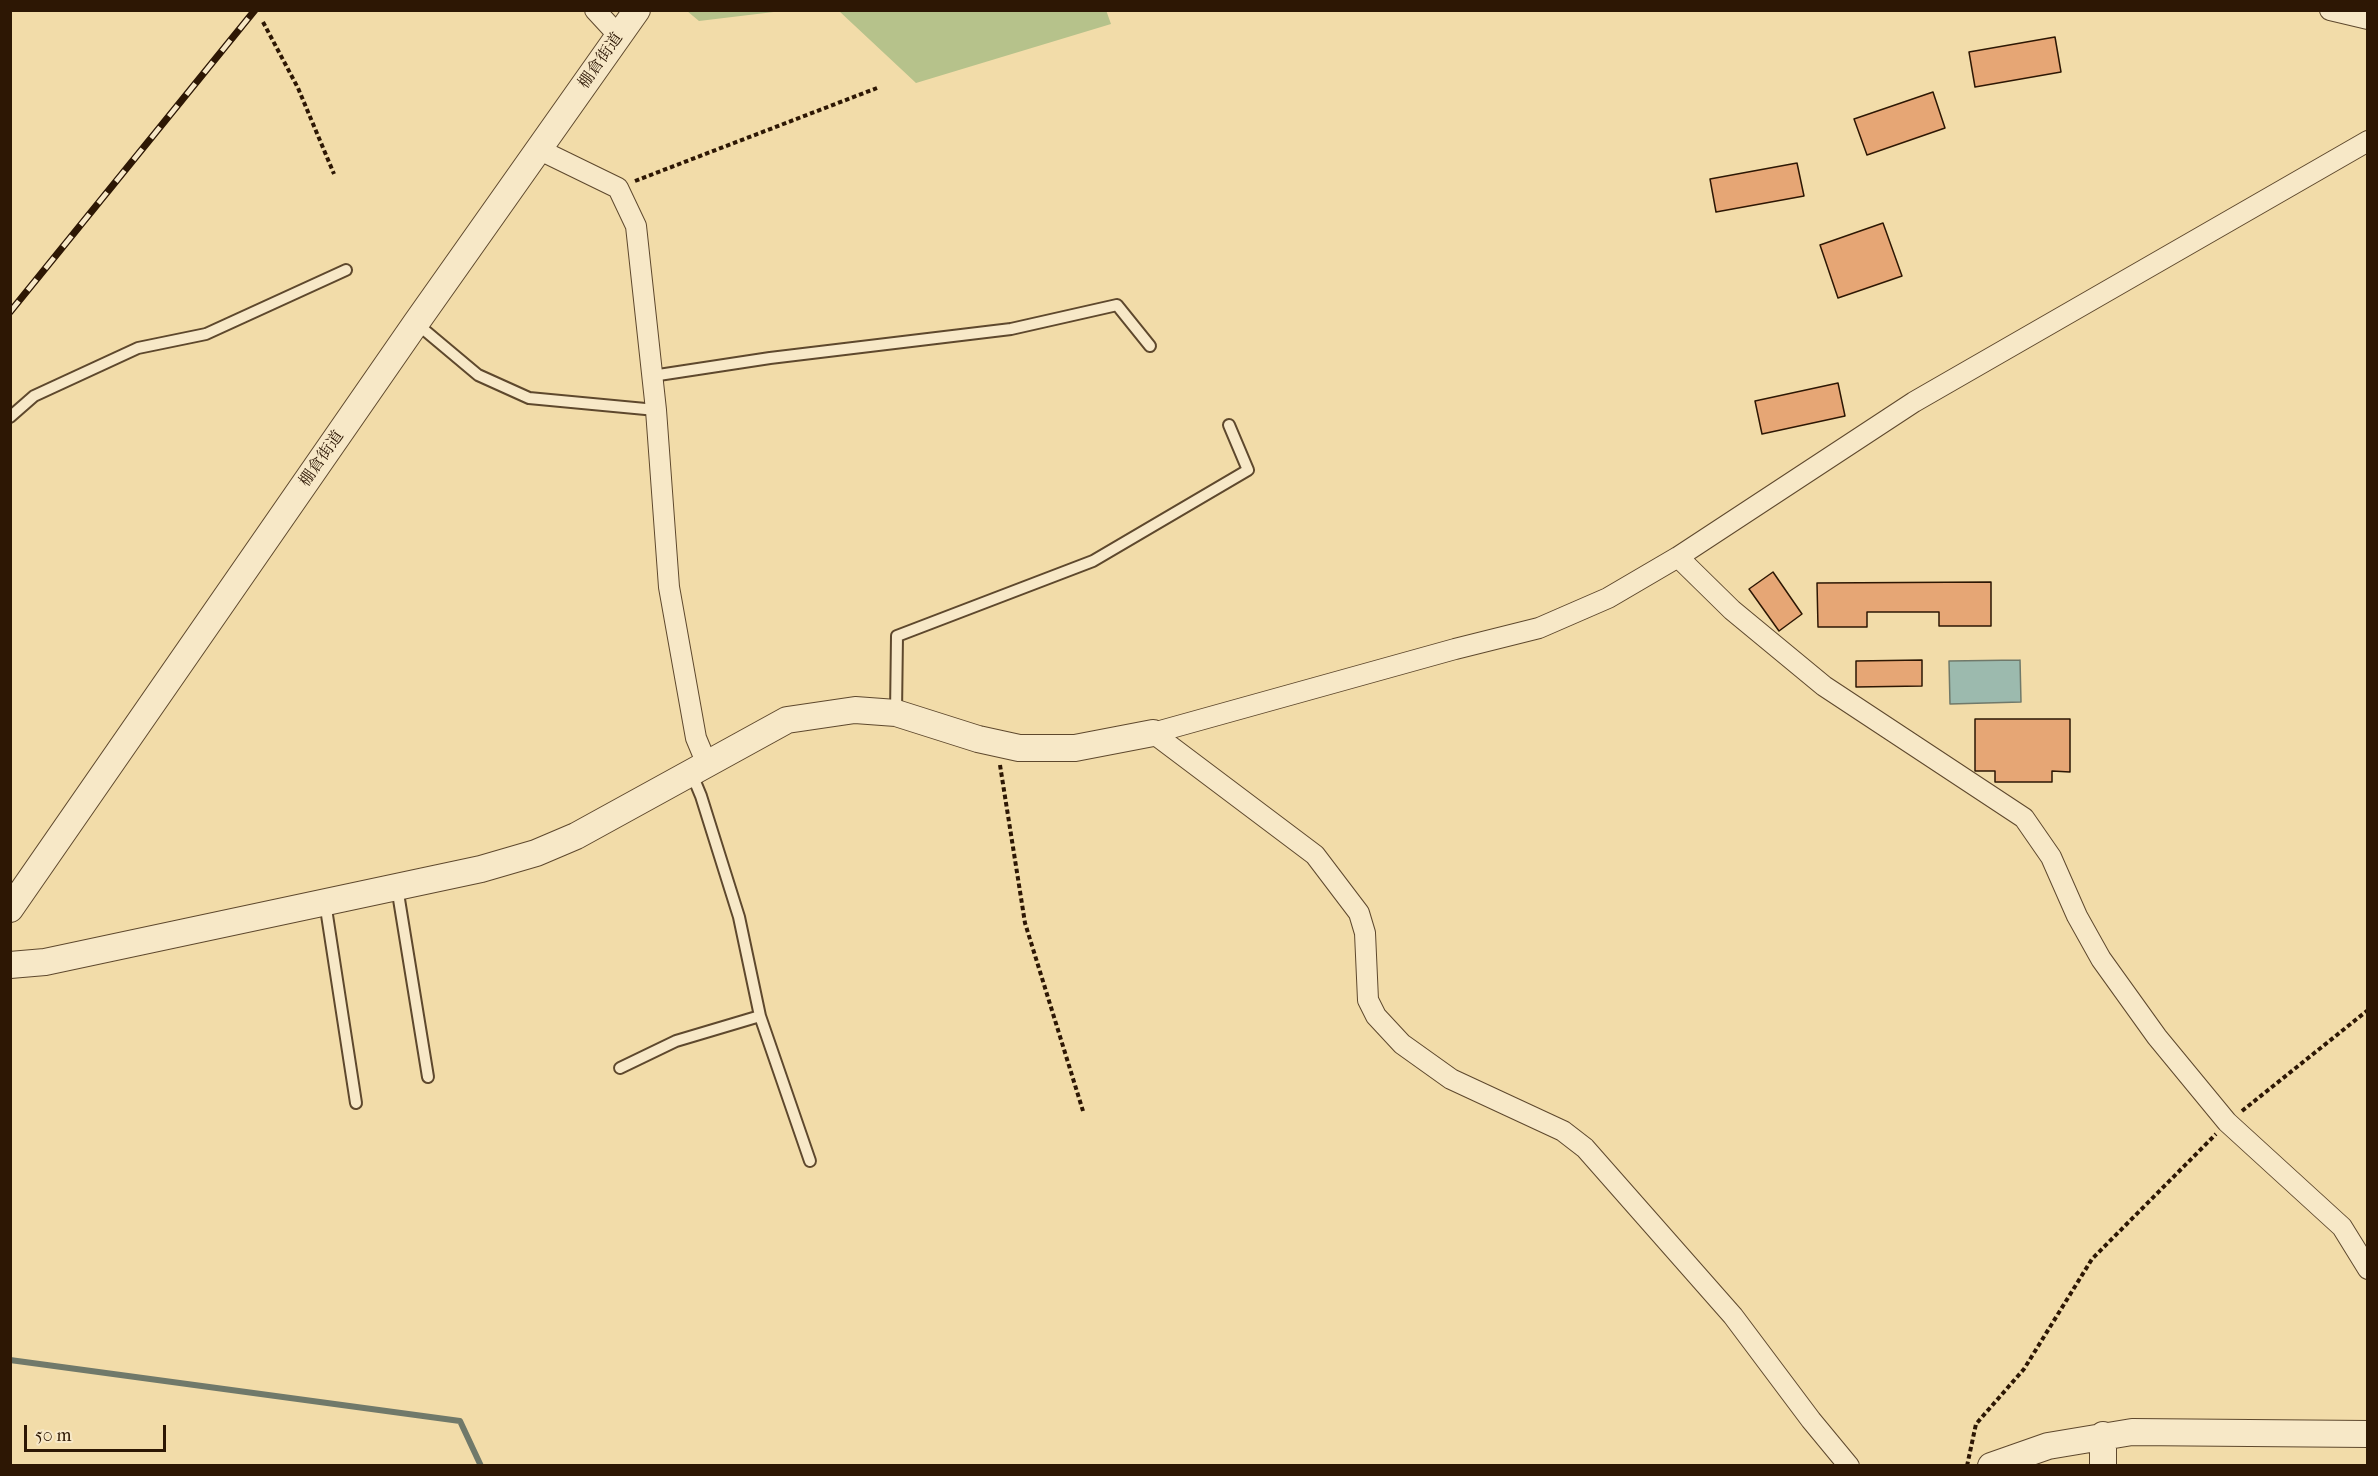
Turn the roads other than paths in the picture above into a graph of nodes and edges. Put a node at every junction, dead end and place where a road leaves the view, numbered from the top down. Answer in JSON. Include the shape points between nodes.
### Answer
{"nodes":[{"id":1,"x":595,"y":10,"type":"edge"},
{"id":2,"x":637,"y":10,"type":"edge"},
{"id":3,"x":2330,"y":10,"type":"edge"},
{"id":4,"x":2367,"y":19,"type":"edge"},
{"id":5,"x":619,"y":36,"type":"junction"},
{"id":6,"x":2367,"y":141,"type":"edge"},
{"id":7,"x":540,"y":150,"type":"junction"},
{"id":8,"x":346,"y":270,"type":"dead end"},
{"id":9,"x":416,"y":323,"type":"junction"},
{"id":10,"x":1150,"y":346,"type":"dead end"},
{"id":11,"x":652,"y":376,"type":"junction"},
{"id":12,"x":656,"y":410,"type":"junction"},
{"id":13,"x":10,"y":417,"type":"edge"},
{"id":14,"x":1229,"y":425,"type":"dead end"},
{"id":15,"x":1678,"y":556,"type":"junction"},
{"id":16,"x":896,"y":713,"type":"junction"},
{"id":17,"x":1153,"y":733,"type":"junction"},
{"id":18,"x":698,"y":767,"type":"junction"},
{"id":19,"x":397,"y":887,"type":"junction"},
{"id":20,"x":325,"y":902,"type":"junction"},
{"id":21,"x":10,"y":909,"type":"edge"},
{"id":22,"x":10,"y":965,"type":"edge"},
{"id":23,"x":760,"y":1016,"type":"junction"},
{"id":24,"x":620,"y":1068,"type":"dead end"},
{"id":25,"x":428,"y":1077,"type":"dead end"},
{"id":26,"x":356,"y":1102,"type":"dead end"},
{"id":27,"x":810,"y":1161,"type":"dead end"},
{"id":28,"x":2367,"y":1269,"type":"edge"},
{"id":29,"x":2367,"y":1434,"type":"edge"},
{"id":30,"x":2103,"y":1435,"type":"junction"},
{"id":31,"x":1849,"y":1466,"type":"edge"},
{"id":32,"x":1991,"y":1466,"type":"edge"},
{"id":33,"x":2103,"y":1466,"type":"edge"}],
"edges":[{"from":1,"to":5,"type":"street"},
{"from":2,"to":5,"type":"street","name":"棚倉街道"},
{"from":3,"to":4,"type":"street"},
{"from":5,"to":7,"type":"street","name":"棚倉街道"},
{"from":6,"to":15,"type":"street","via":[[1914,402]]},
{"from":7,"to":9,"type":"street","name":"棚倉街道"},
{"from":7,"to":11,"type":"street","via":[[618,188],[636,226]]},
{"from":8,"to":13,"type":"lane","via":[[206,334],[138,348],[34,396]]},
{"from":9,"to":12,"type":"lane","via":[[478,375],[529,398]]},
{"from":9,"to":21,"type":"street","name":"棚倉街道"},
{"from":10,"to":11,"type":"lane","via":[[1117,305],[1011,329]]},
{"from":11,"to":12,"type":"street"},
{"from":12,"to":18,"type":"street","via":[[669,587]]},
{"from":14,"to":16,"type":"lane","via":[[1248,471],[1094,561],[897,636]]},
{"from":15,"to":17,"type":"street","via":[[1608,598],[1539,628]]},
{"from":15,"to":28,"type":"street","via":[[1732,610],[1824,686],[2024,818],[2051,857],[2101,959],[2157,1037],[2227,1122],[2342,1227]]},
{"from":16,"to":17,"type":"street","via":[[1019,748],[1075,748]]},
{"from":16,"to":18,"type":"street","via":[[855,710],[787,720]]},
{"from":17,"to":31,"type":"street","via":[[1315,855],[1359,913],[1365,933],[1368,1000],[1376,1016],[1402,1044],[1451,1080],[1563,1131],[1585,1148],[1733,1316]]},
{"from":18,"to":19,"type":"street","via":[[576,836],[536,853],[481,870]]},
{"from":18,"to":23,"type":"lane","via":[[701,796],[739,917]]},
{"from":19,"to":20,"type":"street"},
{"from":19,"to":25,"type":"lane"},
{"from":20,"to":22,"type":"street","via":[[79,955]]},
{"from":20,"to":26,"type":"lane"},
{"from":23,"to":24,"type":"lane","via":[[676,1041]]},
{"from":23,"to":27,"type":"lane"},
{"from":29,"to":30,"type":"street"},
{"from":30,"to":32,"type":"street","via":[[2048,1446]]},
{"from":30,"to":33,"type":"street"}]}
